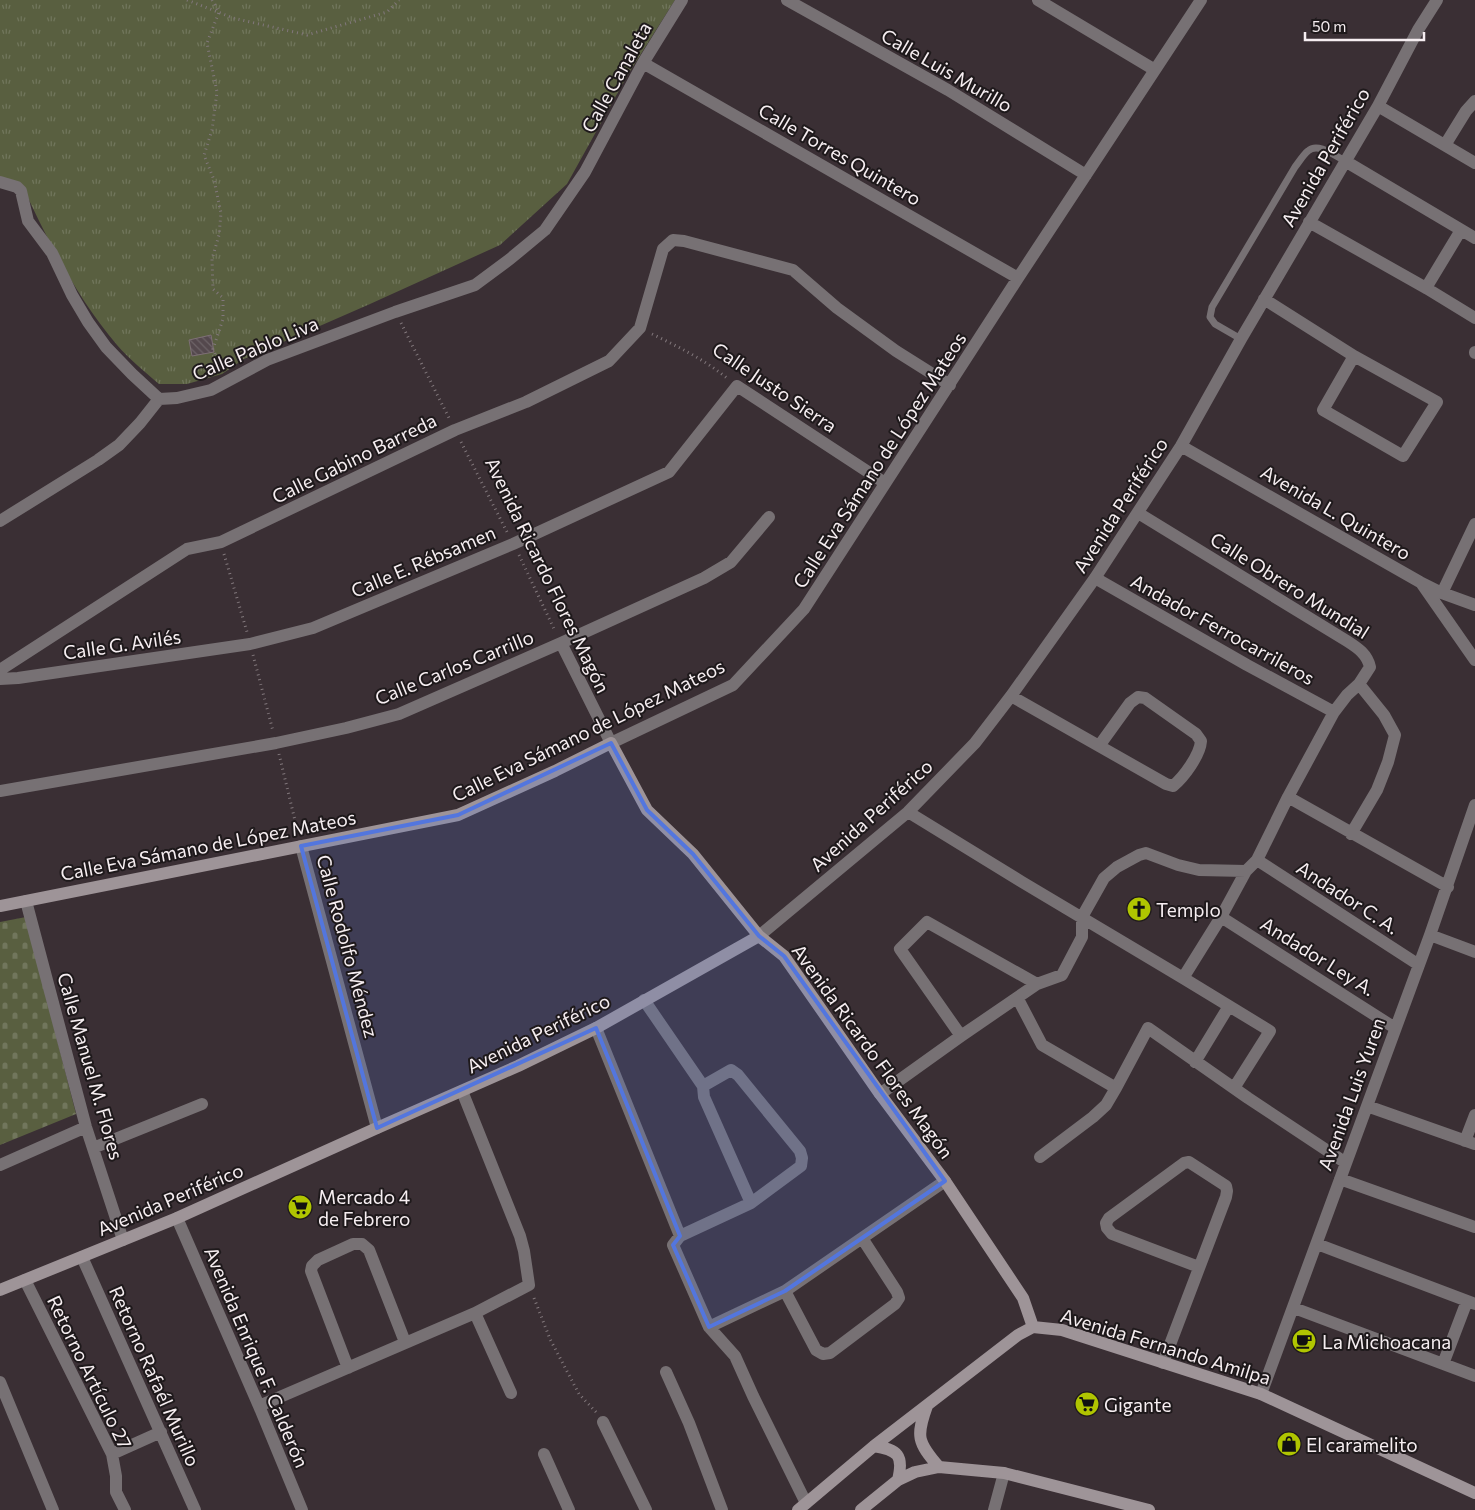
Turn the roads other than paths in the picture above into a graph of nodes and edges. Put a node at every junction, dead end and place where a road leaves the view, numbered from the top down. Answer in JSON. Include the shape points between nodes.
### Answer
{"nodes":[{"id":1,"x":682,"y":0,"type":"edge"},
{"id":2,"x":787,"y":0,"type":"edge"},
{"id":3,"x":1038,"y":0,"type":"edge"},
{"id":4,"x":1201,"y":0,"type":"edge"},
{"id":5,"x":1437,"y":0,"type":"edge"},
{"id":6,"x":644,"y":63,"type":"junction"},
{"id":7,"x":1155,"y":70,"type":"junction"},
{"id":8,"x":1475,"y":101,"type":"edge"},
{"id":9,"x":1378,"y":106,"type":"junction"},
{"id":10,"x":1445,"y":145,"type":"junction"},
{"id":11,"x":1345,"y":161,"type":"junction"},
{"id":12,"x":1475,"y":162,"type":"edge"},
{"id":13,"x":585,"y":172,"type":"joint"},
{"id":14,"x":1086,"y":176,"type":"junction"},
{"id":15,"x":0,"y":182,"type":"edge"},
{"id":16,"x":1309,"y":222,"type":"junction"},
{"id":17,"x":1461,"y":230,"type":"junction"},
{"id":18,"x":1475,"y":238,"type":"edge"},
{"id":19,"x":1018,"y":278,"type":"junction"},
{"id":20,"x":1426,"y":288,"type":"junction"},
{"id":21,"x":1264,"y":298,"type":"junction"},
{"id":22,"x":1475,"y":318,"type":"edge"},
{"id":23,"x":1241,"y":339,"type":"junction"},
{"id":24,"x":1354,"y":356,"type":"junction"},
{"id":25,"x":950,"y":385,"type":"junction"},
{"id":26,"x":737,"y":386,"type":"joint"},
{"id":27,"x":159,"y":399,"type":"junction"},
{"id":28,"x":1181,"y":446,"type":"junction"},
{"id":29,"x":886,"y":483,"type":"junction"},
{"id":30,"x":1138,"y":513,"type":"junction"},
{"id":31,"x":769,"y":517,"type":"dead end"},
{"id":32,"x":0,"y":521,"type":"edge"},
{"id":33,"x":1475,"y":524,"type":"edge"},
{"id":34,"x":1095,"y":578,"type":"junction"},
{"id":35,"x":1420,"y":582,"type":"junction"},
{"id":36,"x":1442,"y":593,"type":"junction"},
{"id":37,"x":1475,"y":605,"type":"edge"},
{"id":38,"x":1475,"y":638,"type":"edge"},
{"id":39,"x":561,"y":643,"type":"junction"},
{"id":40,"x":250,"y":644,"type":"joint"},
{"id":41,"x":1471,"y":655,"type":"edge"},
{"id":42,"x":0,"y":670,"type":"edge"},
{"id":43,"x":0,"y":679,"type":"edge"},
{"id":44,"x":1359,"y":684,"type":"junction"},
{"id":45,"x":1011,"y":696,"type":"junction"},
{"id":46,"x":1334,"y":712,"type":"junction"},
{"id":47,"x":611,"y":743,"type":"junction"},
{"id":48,"x":1099,"y":746,"type":"junction"},
{"id":49,"x":0,"y":791,"type":"edge"},
{"id":50,"x":1288,"y":797,"type":"junction"},
{"id":51,"x":1475,"y":806,"type":"edge"},
{"id":52,"x":908,"y":812,"type":"junction"},
{"id":53,"x":1351,"y":834,"type":"junction"},
{"id":54,"x":301,"y":846,"type":"junction"},
{"id":55,"x":1258,"y":860,"type":"junction"},
{"id":56,"x":1246,"y":871,"type":"junction"},
{"id":57,"x":1448,"y":886,"type":"junction"},
{"id":58,"x":26,"y":901,"type":"junction"},
{"id":59,"x":0,"y":906,"type":"edge"},
{"id":60,"x":1221,"y":916,"type":"junction"},
{"id":61,"x":1082,"y":917,"type":"junction"},
{"id":62,"x":1430,"y":935,"type":"junction"},
{"id":63,"x":759,"y":936,"type":"junction"},
{"id":64,"x":1475,"y":952,"type":"edge"},
{"id":65,"x":1419,"y":965,"type":"junction"},
{"id":66,"x":1183,"y":978,"type":"junction"},
{"id":67,"x":1037,"y":984,"type":"junction"},
{"id":68,"x":1018,"y":999,"type":"junction"},
{"id":69,"x":644,"y":1000,"type":"junction"},
{"id":70,"x":1229,"y":1006,"type":"junction"},
{"id":71,"x":596,"y":1028,"type":"junction"},
{"id":72,"x":1396,"y":1028,"type":"junction"},
{"id":73,"x":961,"y":1036,"type":"junction"},
{"id":74,"x":1195,"y":1062,"type":"junction"},
{"id":75,"x":703,"y":1086,"type":"junction"},
{"id":76,"x":1116,"y":1088,"type":"junction"},
{"id":77,"x":1234,"y":1088,"type":"junction"},
{"id":78,"x":462,"y":1091,"type":"junction"},
{"id":79,"x":880,"y":1094,"type":"junction"},
{"id":80,"x":202,"y":1104,"type":"dead end"},
{"id":81,"x":1367,"y":1106,"type":"junction"},
{"id":82,"x":1475,"y":1115,"type":"edge"},
{"id":83,"x":86,"y":1127,"type":"junction"},
{"id":84,"x":377,"y":1128,"type":"junction"},
{"id":85,"x":1470,"y":1143,"type":"edge"},
{"id":86,"x":93,"y":1148,"type":"junction"},
{"id":87,"x":1040,"y":1156,"type":"dead end"},
{"id":88,"x":1346,"y":1163,"type":"junction"},
{"id":89,"x":0,"y":1165,"type":"edge"},
{"id":90,"x":1340,"y":1179,"type":"junction"},
{"id":91,"x":945,"y":1181,"type":"junction"},
{"id":92,"x":751,"y":1203,"type":"junction"},
{"id":93,"x":177,"y":1218,"type":"junction"},
{"id":94,"x":1475,"y":1227,"type":"edge"},
{"id":95,"x":680,"y":1236,"type":"junction"},
{"id":96,"x":862,"y":1238,"type":"junction"},
{"id":97,"x":123,"y":1240,"type":"junction"},
{"id":98,"x":1317,"y":1244,"type":"junction"},
{"id":99,"x":82,"y":1257,"type":"junction"},
{"id":100,"x":1199,"y":1266,"type":"junction"},
{"id":101,"x":25,"y":1280,"type":"junction"},
{"id":102,"x":0,"y":1290,"type":"edge"},
{"id":103,"x":785,"y":1292,"type":"junction"},
{"id":104,"x":1471,"y":1303,"type":"edge"},
{"id":105,"x":1294,"y":1308,"type":"junction"},
{"id":106,"x":475,"y":1313,"type":"junction"},
{"id":107,"x":709,"y":1327,"type":"junction"},
{"id":108,"x":1033,"y":1327,"type":"junction"},
{"id":109,"x":405,"y":1342,"type":"junction"},
{"id":110,"x":1163,"y":1363,"type":"junction"},
{"id":111,"x":1443,"y":1364,"type":"junction"},
{"id":112,"x":348,"y":1368,"type":"junction"},
{"id":113,"x":666,"y":1372,"type":"dead end"},
{"id":114,"x":1475,"y":1376,"type":"edge"},
{"id":115,"x":0,"y":1382,"type":"edge"},
{"id":116,"x":511,"y":1393,"type":"dead end"},
{"id":117,"x":1261,"y":1394,"type":"junction"},
{"id":118,"x":259,"y":1406,"type":"junction"},
{"id":119,"x":927,"y":1406,"type":"junction"},
{"id":120,"x":604,"y":1422,"type":"road end"},
{"id":121,"x":161,"y":1432,"type":"junction"},
{"id":122,"x":874,"y":1446,"type":"junction"},
{"id":123,"x":112,"y":1454,"type":"junction"},
{"id":124,"x":544,"y":1454,"type":"dead end"},
{"id":125,"x":939,"y":1467,"type":"junction"},
{"id":126,"x":1004,"y":1473,"type":"junction"},
{"id":127,"x":898,"y":1480,"type":"junction"},
{"id":128,"x":1475,"y":1493,"type":"edge"},
{"id":129,"x":802,"y":1507,"type":"edge"},
{"id":130,"x":53,"y":1510,"type":"edge"},
{"id":131,"x":125,"y":1510,"type":"edge"},
{"id":132,"x":195,"y":1510,"type":"edge"},
{"id":133,"x":302,"y":1510,"type":"edge"},
{"id":134,"x":569,"y":1510,"type":"edge"},
{"id":135,"x":646,"y":1510,"type":"edge"},
{"id":136,"x":722,"y":1510,"type":"edge"},
{"id":137,"x":861,"y":1510,"type":"edge"},
{"id":138,"x":994,"y":1510,"type":"edge"},
{"id":139,"x":1149,"y":1510,"type":"edge"}],
"edges":[{"from":1,"to":6,"type":"street","name":"Calle Canaleta"},
{"from":2,"to":14,"type":"street","name":"Calle Luis Murillo","via":[[948,90]]},
{"from":3,"to":7,"type":"street"},
{"from":4,"to":7,"type":"street","name":"Calle Eva Sámano de López Mateos"},
{"from":5,"to":9,"type":"street","name":"Avenida Periférico"},
{"from":6,"to":13,"type":"street","name":"Calle Canaleta"},
{"from":6,"to":19,"type":"street","name":"Calle Torres Quintero"},
{"from":7,"to":14,"type":"street","name":"Calle Eva Sámano de López Mateos"},
{"from":8,"to":10,"type":"street"},
{"from":9,"to":10,"type":"street"},
{"from":9,"to":11,"type":"street","name":"Avenida Periférico"},
{"from":10,"to":12,"type":"street"},
{"from":11,"to":16,"type":"street","name":"Avenida Periférico"},
{"from":11,"to":17,"type":"street"},
{"from":11,"to":23,"type":"lane","via":[[1319,148],[1307,151],[1212,307],[1210,317],[1215,324]]},
{"from":13,"to":27,"type":"street","name":"Calle Pablo Liva","via":[[545,230],[475,285],[267,360],[211,390]]},
{"from":14,"to":19,"type":"street","name":"Calle Eva Sámano de López Mateos"},
{"from":15,"to":27,"type":"street","via":[[21,191],[28,221],[52,253],[88,322],[106,346]]},
{"from":16,"to":20,"type":"street"},
{"from":16,"to":21,"type":"street","name":"Avenida Periférico"},
{"from":17,"to":18,"type":"street"},
{"from":17,"to":20,"type":"street"},
{"from":19,"to":25,"type":"street","name":"Calle Eva Sámano de López Mateos"},
{"from":20,"to":22,"type":"street"},
{"from":21,"to":23,"type":"street","name":"Avenida Periférico"},
{"from":21,"to":24,"type":"street"},
{"from":23,"to":28,"type":"street","name":"Avenida Periférico"},
{"from":24,"to":24,"type":"street","via":[[1437,402],[1403,456],[1323,410]]},
{"from":25,"to":29,"type":"street","name":"Calle Eva Sámano de López Mateos"},
{"from":25,"to":42,"type":"street","name":"Calle Gabino Barreda","via":[[837,308],[793,270],[673,240],[663,249],[640,328],[609,361],[526,402],[455,430],[221,542],[187,549]]},
{"from":26,"to":29,"type":"street","name":"Calle Justo Sierra"},
{"from":26,"to":40,"type":"street","name":"Calle E. Rébsamen","via":[[669,472],[513,544],[312,628]]},
{"from":27,"to":32,"type":"street","via":[[119,445]]},
{"from":28,"to":30,"type":"street","name":"Avenida Periférico"},
{"from":28,"to":35,"type":"street","name":"Avenida L. Quintero"},
{"from":29,"to":47,"type":"street","name":"Calle Eva Sámano de López Mateos","via":[[804,610],[733,685]]},
{"from":30,"to":34,"type":"street","name":"Avenida Periférico"},
{"from":30,"to":44,"type":"street","name":"Calle Obrero Mundial","via":[[1359,648],[1370,667]]},
{"from":31,"to":39,"type":"street","name":"Calle Carlos Carrillo","via":[[731,562],[704,578]]},
{"from":33,"to":36,"type":"street"},
{"from":34,"to":45,"type":"street","name":"Avenida Periférico"},
{"from":34,"to":46,"type":"street","name":"Andador Ferrocarrileros"},
{"from":35,"to":36,"type":"street","name":"Avenida L. Quintero"},
{"from":35,"to":41,"type":"street"},
{"from":36,"to":37,"type":"street","name":"Avenida L. Quintero"},
{"from":38,"to":41,"type":"street"},
{"from":39,"to":47,"type":"street","name":"Avenida Ricardo Flores Magón"},
{"from":39,"to":49,"type":"street","name":"Calle Carlos Carrillo","via":[[399,714],[346,728]]},
{"from":40,"to":43,"type":"street","name":"Calle G. Avilés"},
{"from":44,"to":46,"type":"street","name":"Calle Obrero Mundial"},
{"from":44,"to":53,"type":"street","via":[[1384,715],[1395,735],[1377,790]]},
{"from":45,"to":48,"type":"street"},
{"from":45,"to":52,"type":"street","name":"Avenida Periférico","via":[[975,743]]},
{"from":46,"to":50,"type":"street","name":"Calle Obrero Mundial"},
{"from":47,"to":54,"type":"street","name":"Calle Eva Sámano de López Mateos","via":[[458,814]]},
{"from":47,"to":63,"type":"street","name":"Avenida Ricardo Flores Magón","via":[[648,810],[693,854]]},
{"from":48,"to":48,"type":"street","via":[[1173,786],[1200,749],[1202,741],[1145,698],[1138,697],[1130,703]]},
{"from":50,"to":53,"type":"street"},
{"from":50,"to":55,"type":"street","name":"Calle Obrero Mundial"},
{"from":51,"to":57,"type":"street","name":"Avenida Luis Yuren"},
{"from":52,"to":61,"type":"street"},
{"from":52,"to":63,"type":"street","name":"Avenida Periférico"},
{"from":53,"to":57,"type":"street"},
{"from":54,"to":58,"type":"street","name":"Calle Eva Sámano de López Mateos"},
{"from":54,"to":84,"type":"street","name":"Calle Rodolfo Méndez"},
{"from":55,"to":56,"type":"street","name":"Calle Obrero Mundial"},
{"from":55,"to":65,"type":"street","name":"Andador C. A."},
{"from":56,"to":60,"type":"street","name":"Calle Obrero Mundial"},
{"from":56,"to":61,"type":"street","via":[[1199,870],[1146,853],[1117,867],[1104,878]]},
{"from":57,"to":62,"type":"street","name":"Avenida Luis Yuren"},
{"from":58,"to":59,"type":"street","name":"Calle Eva Sámano de López Mateos"},
{"from":58,"to":83,"type":"street","name":"Calle Manuel M. Flores"},
{"from":60,"to":66,"type":"street","name":"Calle Obrero Mundial"},
{"from":60,"to":72,"type":"street","name":"Andador Ley A."},
{"from":61,"to":66,"type":"street"},
{"from":61,"to":67,"type":"street","via":[[1082,936],[1062,975]]},
{"from":62,"to":64,"type":"street"},
{"from":62,"to":65,"type":"street","name":"Avenida Luis Yuren"},
{"from":63,"to":69,"type":"street","name":"Avenida Periférico"},
{"from":63,"to":79,"type":"street","name":"Avenida Ricardo Flores Magón","via":[[784,956]]},
{"from":65,"to":72,"type":"street","name":"Avenida Luis Yuren"},
{"from":66,"to":70,"type":"street"},
{"from":67,"to":68,"type":"street"},
{"from":67,"to":73,"type":"street","via":[[928,922],[900,949]]},
{"from":68,"to":73,"type":"street"},
{"from":68,"to":76,"type":"street","via":[[1042,1045]]},
{"from":69,"to":71,"type":"street","name":"Avenida Periférico"},
{"from":69,"to":75,"type":"street"},
{"from":70,"to":74,"type":"street"},
{"from":70,"to":77,"type":"street","via":[[1270,1031]]},
{"from":71,"to":78,"type":"street","name":"Avenida Periférico"},
{"from":71,"to":95,"type":"street"},
{"from":72,"to":81,"type":"street","name":"Avenida Luis Yuren"},
{"from":73,"to":79,"type":"street"},
{"from":74,"to":76,"type":"street","via":[[1148,1028]]},
{"from":74,"to":77,"type":"street"},
{"from":75,"to":92,"type":"street","via":[[704,1097]]},
{"from":75,"to":92,"type":"street","via":[[731,1070],[800,1151],[801,1166]]},
{"from":76,"to":87,"type":"street","via":[[1093,1117]]},
{"from":77,"to":88,"type":"street"},
{"from":78,"to":84,"type":"street","name":"Avenida Periférico"},
{"from":78,"to":106,"type":"street","via":[[520,1236],[529,1286]]},
{"from":79,"to":91,"type":"street","name":"Avenida Ricardo Flores Magón"},
{"from":80,"to":86,"type":"street"},
{"from":81,"to":85,"type":"street"},
{"from":81,"to":88,"type":"street","name":"Avenida Luis Yuren"},
{"from":82,"to":85,"type":"street"},
{"from":83,"to":86,"type":"street","name":"Calle Manuel M. Flores"},
{"from":83,"to":89,"type":"street"},
{"from":84,"to":93,"type":"street","name":"Avenida Periférico"},
{"from":86,"to":97,"type":"street","name":"Calle Manuel M. Flores"},
{"from":88,"to":90,"type":"street","name":"Avenida Luis Yuren"},
{"from":90,"to":94,"type":"street"},
{"from":90,"to":98,"type":"street","name":"Avenida Luis Yuren"},
{"from":91,"to":96,"type":"street"},
{"from":91,"to":108,"type":"street","name":"Avenida Ricardo Flores Magón","via":[[1023,1298]]},
{"from":92,"to":95,"type":"street"},
{"from":93,"to":97,"type":"street","name":"Avenida Periférico"},
{"from":93,"to":118,"type":"street","name":"Avenida Enrique F. Calderón"},
{"from":95,"to":107,"type":"street","via":[[673,1244]]},
{"from":96,"to":103,"type":"street"},
{"from":96,"to":103,"type":"street","via":[[899,1298],[830,1353],[816,1350]]},
{"from":97,"to":99,"type":"street","name":"Avenida Periférico"},
{"from":98,"to":104,"type":"street"},
{"from":98,"to":105,"type":"street","name":"Avenida Luis Yuren"},
{"from":99,"to":101,"type":"street","name":"Avenida Periférico"},
{"from":99,"to":121,"type":"street","name":"Retorno Rafaél Murillo"},
{"from":100,"to":100,"type":"street","via":[[1227,1191],[1226,1186],[1189,1162],[1106,1223],[1112,1234]]},
{"from":100,"to":110,"type":"street"},
{"from":101,"to":102,"type":"street","name":"Avenida Periférico"},
{"from":101,"to":123,"type":"street","name":"Retorno Artículo 27"},
{"from":103,"to":107,"type":"street"},
{"from":104,"to":111,"type":"street"},
{"from":105,"to":111,"type":"street"},
{"from":105,"to":117,"type":"street","name":"Avenida Luis Yuren"},
{"from":106,"to":109,"type":"street"},
{"from":106,"to":116,"type":"street"},
{"from":107,"to":129,"type":"street","via":[[735,1356]]},
{"from":108,"to":110,"type":"street","name":"Avenida Fernando Amilpa","via":[[1062,1330]]},
{"from":108,"to":119,"type":"street","name":"Avenida Fernando Amilpa","via":[[1018,1335]]},
{"from":109,"to":112,"type":"street"},
{"from":109,"to":112,"type":"street","via":[[369,1250],[362,1244],[353,1244],[318,1260],[311,1271]]},
{"from":110,"to":117,"type":"street","name":"Avenida Fernando Amilpa"},
{"from":111,"to":114,"type":"street"},
{"from":112,"to":118,"type":"street"},
{"from":113,"to":136,"type":"street"},
{"from":115,"to":130,"type":"street"},
{"from":117,"to":128,"type":"street","name":"Avenida Fernando Amilpa"},
{"from":118,"to":133,"type":"street","name":"Avenida Enrique F. Calderón"},
{"from":119,"to":122,"type":"street","name":"Avenida Fernando Amilpa"},
{"from":119,"to":125,"type":"street","via":[[919,1431],[920,1441]]},
{"from":120,"to":135,"type":"street"},
{"from":121,"to":123,"type":"street"},
{"from":121,"to":132,"type":"street","name":"Retorno Rafaél Murillo"},
{"from":122,"to":127,"type":"street","via":[[890,1449],[899,1459],[902,1465]]},
{"from":122,"to":129,"type":"street","name":"Avenida Fernando Amilpa"},
{"from":123,"to":131,"type":"street","name":"Retorno Artículo 27","via":[[116,1492]]},
{"from":124,"to":134,"type":"street"},
{"from":125,"to":126,"type":"street"},
{"from":125,"to":127,"type":"street"},
{"from":126,"to":138,"type":"street"},
{"from":126,"to":139,"type":"street"},
{"from":127,"to":137,"type":"street"}]}
